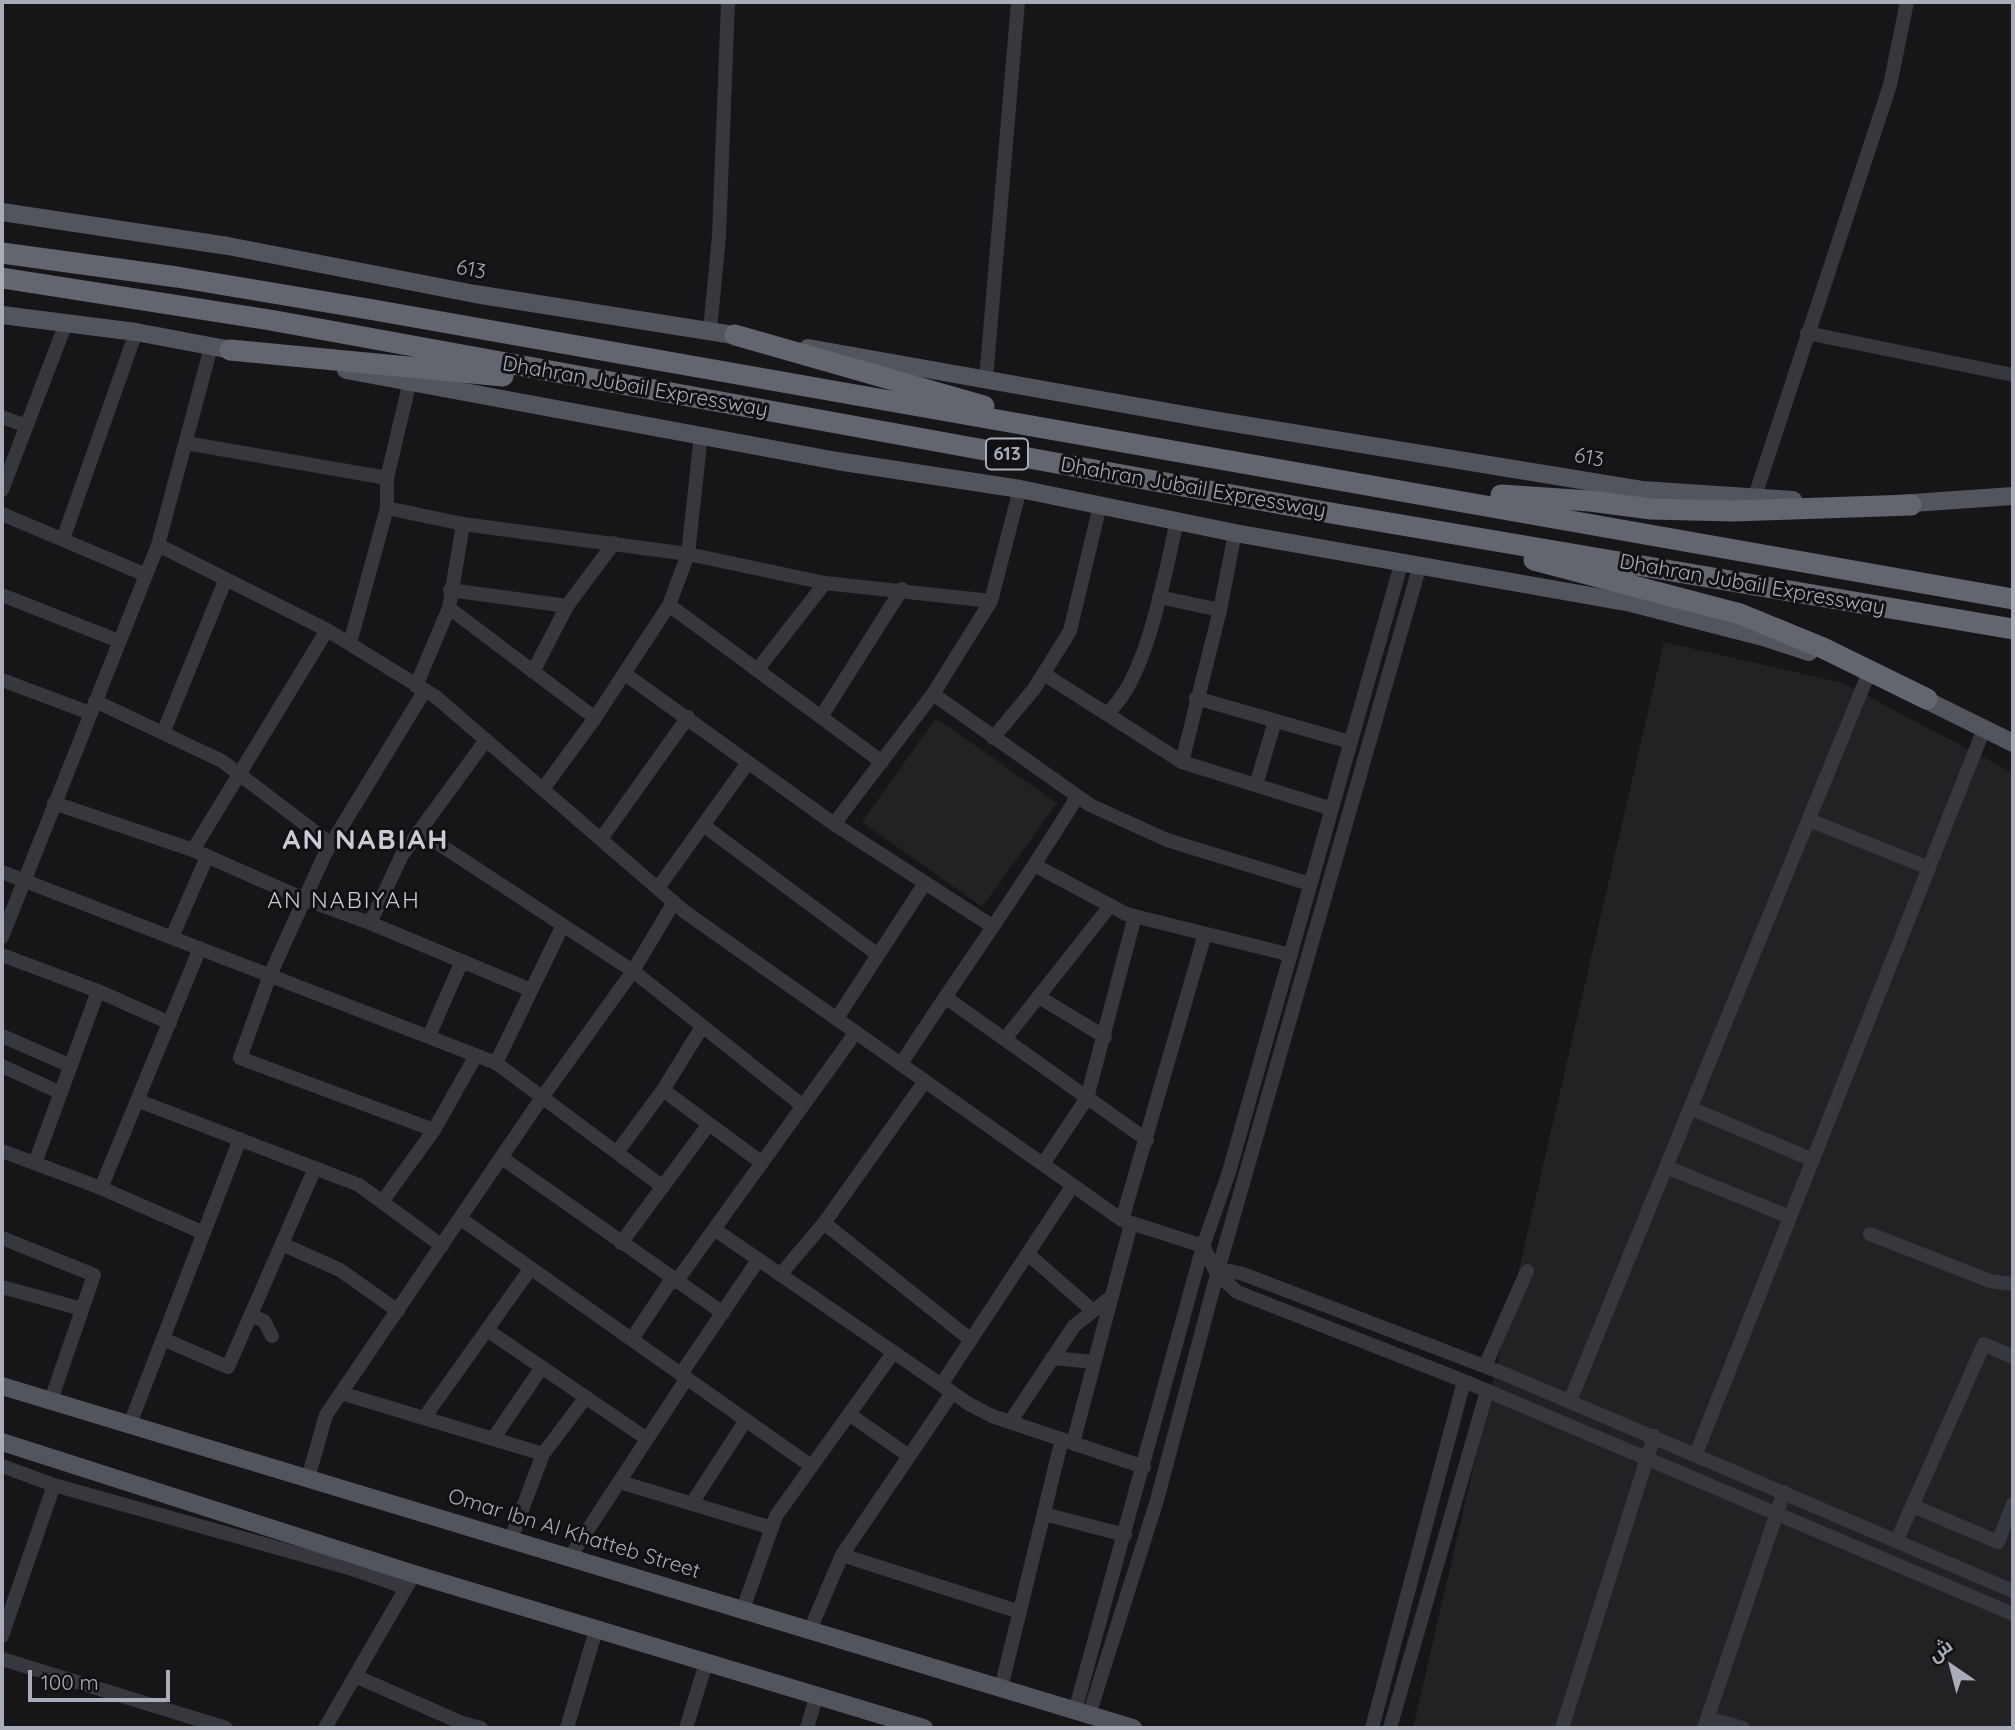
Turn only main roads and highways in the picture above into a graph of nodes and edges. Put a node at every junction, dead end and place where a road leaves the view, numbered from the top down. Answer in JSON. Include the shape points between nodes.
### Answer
{"nodes":[{"id":1,"x":2,"y":212,"type":"edge"},
{"id":2,"x":2,"y":253,"type":"edge"},
{"id":3,"x":2,"y":278,"type":"edge"},
{"id":4,"x":2,"y":315,"type":"edge"},
{"id":5,"x":735,"y":335,"type":"junction"},
{"id":6,"x":221,"y":348,"type":"junction"},
{"id":7,"x":651,"y":390,"type":"junction"},
{"id":8,"x":1094,"y":437,"type":"junction"},
{"id":9,"x":1403,"y":489,"type":"junction"},
{"id":10,"x":2013,"y":496,"type":"edge"},
{"id":11,"x":1911,"y":505,"type":"junction"},
{"id":12,"x":1331,"y":513,"type":"junction"},
{"id":13,"x":2013,"y":598,"type":"edge"},
{"id":14,"x":2013,"y":629,"type":"edge"},
{"id":15,"x":1927,"y":699,"type":"junction"},
{"id":16,"x":2013,"y":743,"type":"edge"},
{"id":17,"x":2,"y":1386,"type":"edge"},
{"id":18,"x":2,"y":1442,"type":"edge"},
{"id":19,"x":904,"y":1725,"type":"edge"},
{"id":20,"x":924,"y":1728,"type":"edge"},
{"id":21,"x":1133,"y":1728,"type":"edge"}],
"edges":[{"from":1,"to":5,"type":"main road","name":"613","via":[[228,246],[475,294]]},
{"from":2,"to":8,"type":"highway","name":"Dhahran Jubail Expressway","number":"613","via":[[228,286]]},
{"from":3,"to":7,"type":"highway","name":"Dhahran Jubail Expressway","number":"613","via":[[257,318]]},
{"from":4,"to":6,"type":"main road"},
{"from":5,"to":8,"type":"highway"},
{"from":5,"to":11,"type":"main road","name":"613","via":[[1642,490]]},
{"from":6,"to":7,"type":"highway"},
{"from":6,"to":15,"type":"main road","via":[[1631,603],[1776,641]]},
{"from":7,"to":12,"type":"highway","name":"Dhahran Jubail Expressway","number":"613"},
{"from":8,"to":9,"type":"highway","name":"Dhahran Jubail Expressway","number":"613"},
{"from":9,"to":11,"type":"highway","via":[[1651,509]]},
{"from":9,"to":13,"type":"highway","name":"Dhahran Jubail Expressway","number":"613"},
{"from":10,"to":11,"type":"main road","name":"613"},
{"from":12,"to":14,"type":"highway","name":"Dhahran Jubail Expressway","number":"613"},
{"from":12,"to":15,"type":"highway","via":[[1623,581],[1740,614]]},
{"from":15,"to":16,"type":"main road"},
{"from":17,"to":21,"type":"main road","name":"Omar Ibn Al Khatteb Street"},
{"from":18,"to":19,"type":"main road","via":[[410,1581],[817,1694]]},
{"from":19,"to":20,"type":"main road"}]}
